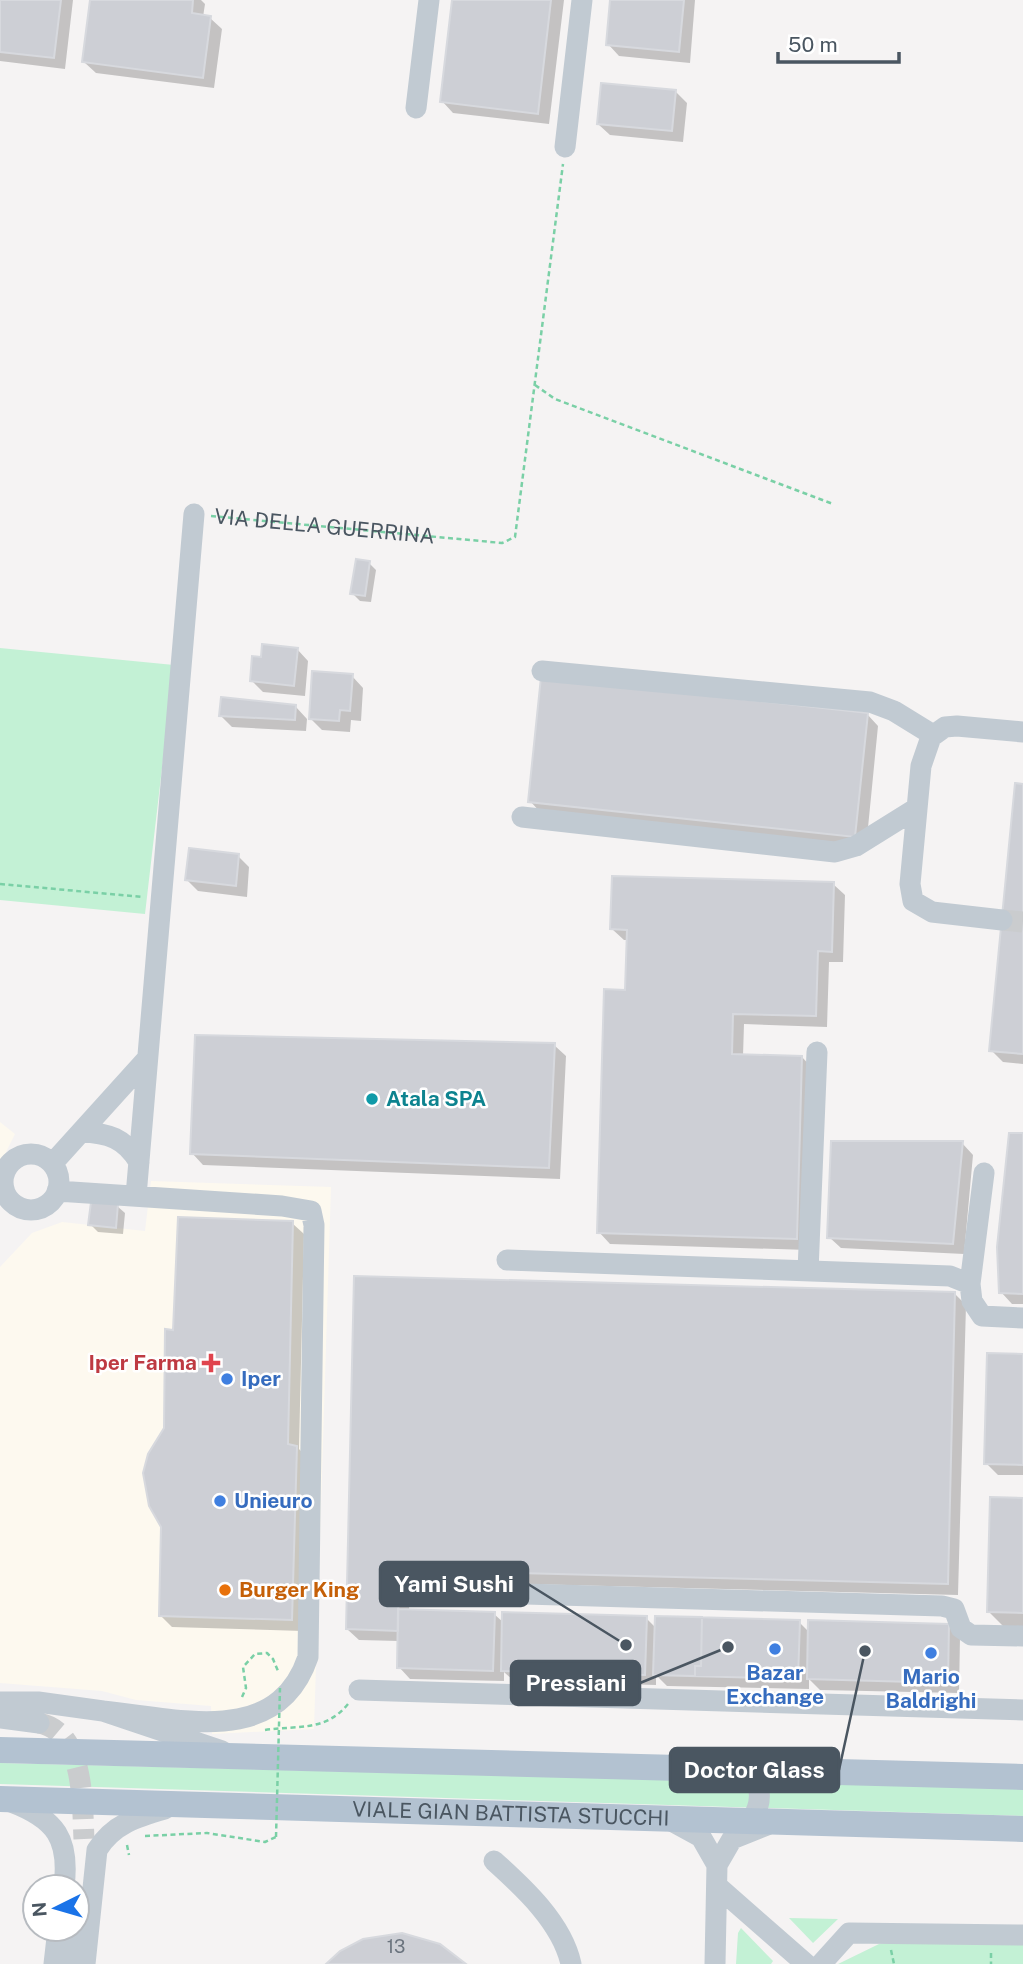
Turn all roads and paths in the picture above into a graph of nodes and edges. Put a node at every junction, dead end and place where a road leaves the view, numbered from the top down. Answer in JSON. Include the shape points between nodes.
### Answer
{"nodes":[{"id":1,"x":429,"y":0,"type":"edge"},
{"id":2,"x":582,"y":0,"type":"edge"},
{"id":3,"x":416,"y":108,"type":"dead end"},
{"id":4,"x":565,"y":147,"type":"joint"},
{"id":5,"x":536,"y":385,"type":"junction"},
{"id":6,"x":833,"y":505,"type":"dead end"},
{"id":7,"x":194,"y":514,"type":"joint"},
{"id":8,"x":542,"y":671,"type":"dead end"},
{"id":9,"x":1023,"y":732,"type":"edge"},
{"id":10,"x":933,"y":735,"type":"junction"},
{"id":11,"x":917,"y":808,"type":"junction"},
{"id":12,"x":522,"y":817,"type":"dead end"},
{"id":13,"x":0,"y":884,"type":"edge"},
{"id":14,"x":160,"y":899,"type":"junction"},
{"id":15,"x":1002,"y":920,"type":"tunnel mouth"},
{"id":16,"x":817,"y":1052,"type":"dead end"},
{"id":17,"x":146,"y":1060,"type":"junction"},
{"id":18,"x":81,"y":1132,"type":"junction"},
{"id":19,"x":139,"y":1162,"type":"junction"},
{"id":20,"x":52,"y":1164,"type":"junction"},
{"id":21,"x":984,"y":1173,"type":"dead end"},
{"id":22,"x":57,"y":1191,"type":"junction"},
{"id":23,"x":136,"y":1196,"type":"junction"},
{"id":24,"x":5,"y":1204,"type":"edge"},
{"id":25,"x":507,"y":1261,"type":"dead end"},
{"id":26,"x":808,"y":1271,"type":"junction"},
{"id":27,"x":970,"y":1284,"type":"junction"},
{"id":28,"x":1023,"y":1318,"type":"edge"},
{"id":29,"x":489,"y":1592,"type":"dead end"},
{"id":30,"x":1023,"y":1636,"type":"edge"},
{"id":31,"x":359,"y":1690,"type":"dead end"},
{"id":32,"x":0,"y":1702,"type":"edge"},
{"id":33,"x":1023,"y":1710,"type":"edge"},
{"id":34,"x":103,"y":1711,"type":"junction"},
{"id":35,"x":0,"y":1717,"type":"edge"},
{"id":36,"x":39,"y":1723,"type":"tunnel mouth"},
{"id":37,"x":227,"y":1723,"type":"junction"},
{"id":38,"x":0,"y":1750,"type":"edge"},
{"id":39,"x":234,"y":1755,"type":"junction"},
{"id":40,"x":752,"y":1769,"type":"junction"},
{"id":41,"x":1023,"y":1777,"type":"edge"},
{"id":42,"x":1,"y":1799,"type":"edge"},
{"id":43,"x":178,"y":1805,"type":"junction"},
{"id":44,"x":666,"y":1818,"type":"junction"},
{"id":45,"x":762,"y":1821,"type":"junction"},
{"id":46,"x":1023,"y":1829,"type":"edge"},
{"id":47,"x":139,"y":1836,"type":"dead end"},
{"id":48,"x":125,"y":1837,"type":"dead end"},
{"id":49,"x":84,"y":1839,"type":"tunnel mouth"},
{"id":50,"x":129,"y":1855,"type":"dead end"},
{"id":51,"x":494,"y":1861,"type":"dead end"},
{"id":52,"x":66,"y":1873,"type":"edge"},
{"id":53,"x":79,"y":1873,"type":"edge"},
{"id":54,"x":717,"y":1875,"type":"junction"},
{"id":55,"x":1023,"y":1936,"type":"edge"},
{"id":56,"x":56,"y":1943,"type":"edge"},
{"id":57,"x":72,"y":1943,"type":"edge"},
{"id":58,"x":792,"y":1960,"type":"edge"},
{"id":59,"x":54,"y":1964,"type":"edge"},
{"id":60,"x":70,"y":1964,"type":"edge"},
{"id":61,"x":85,"y":1964,"type":"edge"},
{"id":62,"x":571,"y":1964,"type":"edge"},
{"id":63,"x":715,"y":1964,"type":"edge"},
{"id":64,"x":821,"y":1964,"type":"edge"}],
"edges":[{"from":1,"to":3,"type":"street"},
{"from":2,"to":4,"type":"street"},
{"from":4,"to":5,"type":"path","name":"VIA DELLA GUERRINA"},
{"from":5,"to":6,"type":"path","via":[[555,399]]},
{"from":5,"to":7,"type":"path","name":"VIA DELLA GUERRINA","via":[[517,531],[510,541]]},
{"from":7,"to":14,"type":"street","name":"VIA DELLA GUERRINA"},
{"from":8,"to":10,"type":"street","via":[[870,702]]},
{"from":9,"to":10,"type":"street","via":[[957,726]]},
{"from":10,"to":11,"type":"street","via":[[925,749]]},
{"from":11,"to":12,"type":"street","via":[[856,846],[835,852]]},
{"from":11,"to":15,"type":"street","via":[[909,884],[913,901],[932,912]]},
{"from":13,"to":14,"type":"path"},
{"from":14,"to":17,"type":"street","name":"VIA DELLA GUERRINA"},
{"from":16,"to":26,"type":"street"},
{"from":17,"to":18,"type":"street"},
{"from":17,"to":19,"type":"street","name":"VIA DELLA GUERRINA"},
{"from":18,"to":19,"type":"street","via":[[117,1138],[131,1148]]},
{"from":18,"to":20,"type":"street"},
{"from":19,"to":23,"type":"street","name":"VIA DELLA GUERRINA"},
{"from":20,"to":22,"type":"street"},
{"from":20,"to":24,"type":"street","via":[[37,1155],[14,1160],[4,1180]]},
{"from":21,"to":27,"type":"street"},
{"from":22,"to":23,"type":"street"},
{"from":22,"to":24,"type":"street","via":[[40,1209]]},
{"from":23,"to":37,"type":"street","via":[[299,1208],[311,1211],[314,1225],[308,1657],[301,1678],[289,1693],[260,1714]]},
{"from":25,"to":26,"type":"street"},
{"from":26,"to":27,"type":"street","via":[[950,1276]]},
{"from":27,"to":28,"type":"street","via":[[972,1301],[982,1315]]},
{"from":29,"to":30,"type":"street","via":[[942,1606],[954,1609],[961,1628],[971,1635]]},
{"from":31,"to":33,"type":"street"},
{"from":32,"to":34,"type":"street"},
{"from":34,"to":37,"type":"street"},
{"from":34,"to":39,"type":"street"},
{"from":35,"to":36,"type":"street"},
{"from":37,"to":47,"type":"path","bridge":true,"via":[[223,1705],[244,1696],[243,1667],[255,1654],[267,1653],[280,1678],[276,1837],[265,1842],[207,1833]]},
{"from":38,"to":39,"type":"main road"},
{"from":39,"to":40,"type":"main road"},
{"from":40,"to":41,"type":"main road"},
{"from":40,"to":45,"type":"street","via":[[761,1795],[758,1809]]},
{"from":42,"to":43,"type":"main road","name":"VIALE GIAN BATTISTA STUCCHI"},
{"from":42,"to":52,"type":"street","via":[[33,1810],[61,1838]]},
{"from":43,"to":44,"type":"main road","name":"VIALE GIAN BATTISTA STUCCHI"},
{"from":43,"to":61,"type":"street","via":[[133,1818],[105,1836],[97,1850]]},
{"from":44,"to":45,"type":"main road","name":"VIALE GIAN BATTISTA STUCCHI"},
{"from":44,"to":54,"type":"street","via":[[701,1837]]},
{"from":45,"to":46,"type":"main road","name":"VIALE GIAN BATTISTA STUCCHI"},
{"from":45,"to":54,"type":"street","via":[[732,1839]]},
{"from":48,"to":50,"type":"path"},
{"from":49,"to":53,"type":"street"},
{"from":51,"to":62,"type":"street","via":[[542,1909],[568,1949]]},
{"from":54,"to":58,"type":"street"},
{"from":54,"to":63,"type":"street"},
{"from":55,"to":64,"type":"street","via":[[849,1933]]},
{"from":56,"to":59,"type":"street"},
{"from":57,"to":60,"type":"street"}]}
